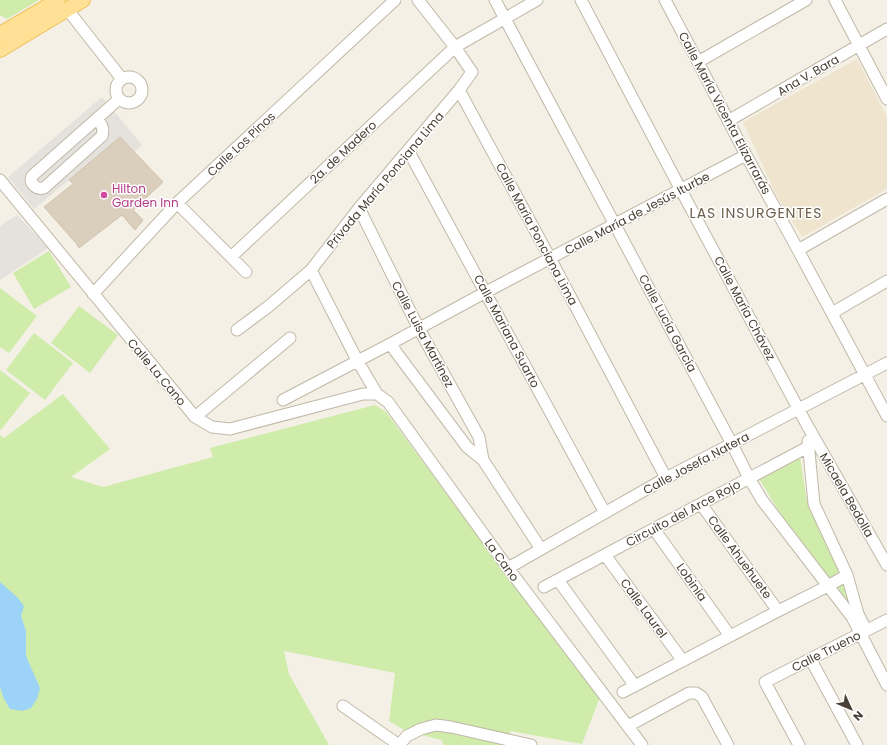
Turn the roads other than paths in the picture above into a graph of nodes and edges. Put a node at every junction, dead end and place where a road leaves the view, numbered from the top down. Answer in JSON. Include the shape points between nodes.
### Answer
{"nodes":[{"id":1,"x":83,"y":0,"type":"edge"},
{"id":2,"x":395,"y":0,"type":"edge"},
{"id":3,"x":418,"y":0,"type":"edge"},
{"id":4,"x":495,"y":0,"type":"edge"},
{"id":5,"x":537,"y":0,"type":"edge"},
{"id":6,"x":581,"y":0,"type":"edge"},
{"id":7,"x":806,"y":0,"type":"edge"},
{"id":8,"x":835,"y":0,"type":"edge"},
{"id":9,"x":667,"y":1,"type":"edge"},
{"id":10,"x":63,"y":5,"type":"edge"},
{"id":11,"x":505,"y":18,"type":"junction"},
{"id":12,"x":887,"y":29,"type":"edge"},
{"id":13,"x":0,"y":34,"type":"edge"},
{"id":14,"x":859,"y":46,"type":"junction"},
{"id":15,"x":455,"y":47,"type":"junction"},
{"id":16,"x":0,"y":50,"type":"edge"},
{"id":17,"x":698,"y":62,"type":"junction"},
{"id":18,"x":122,"y":79,"type":"junction"},
{"id":19,"x":460,"y":90,"type":"junction"},
{"id":20,"x":887,"y":99,"type":"edge"},
{"id":21,"x":119,"y":100,"type":"junction"},
{"id":22,"x":97,"y":119,"type":"junction"},
{"id":23,"x":728,"y":121,"type":"junction"},
{"id":24,"x":408,"y":150,"type":"junction"},
{"id":25,"x":746,"y":155,"type":"junction"},
{"id":26,"x":0,"y":180,"type":"edge"},
{"id":27,"x":681,"y":190,"type":"junction"},
{"id":28,"x":887,"y":200,"type":"edge"},
{"id":29,"x":177,"y":203,"type":"junction"},
{"id":30,"x":359,"y":208,"type":"junction"},
{"id":31,"x":614,"y":224,"type":"junction"},
{"id":32,"x":798,"y":250,"type":"junction"},
{"id":33,"x":231,"y":257,"type":"junction"},
{"id":34,"x":550,"y":258,"type":"junction"},
{"id":35,"x":311,"y":270,"type":"junction"},
{"id":36,"x":246,"y":272,"type":"dead end"},
{"id":37,"x":887,"y":281,"type":"edge"},
{"id":38,"x":486,"y":292,"type":"junction"},
{"id":39,"x":93,"y":294,"type":"junction"},
{"id":40,"x":832,"y":313,"type":"junction"},
{"id":41,"x":419,"y":328,"type":"junction"},
{"id":42,"x":237,"y":330,"type":"dead end"},
{"id":43,"x":290,"y":338,"type":"dead end"},
{"id":44,"x":390,"y":344,"type":"junction"},
{"id":45,"x":358,"y":360,"type":"junction"},
{"id":46,"x":887,"y":363,"type":"edge"},
{"id":47,"x":865,"y":375,"type":"junction"},
{"id":48,"x":377,"y":394,"type":"junction"},
{"id":49,"x":283,"y":400,"type":"dead end"},
{"id":50,"x":799,"y":409,"type":"junction"},
{"id":51,"x":887,"y":416,"type":"edge"},
{"id":52,"x":195,"y":418,"type":"junction"},
{"id":53,"x":807,"y":425,"type":"junction"},
{"id":54,"x":732,"y":444,"type":"junction"},
{"id":55,"x":808,"y":447,"type":"junction"},
{"id":56,"x":483,"y":460,"type":"junction"},
{"id":57,"x":666,"y":478,"type":"junction"},
{"id":58,"x":750,"y":478,"type":"junction"},
{"id":59,"x":701,"y":504,"type":"junction"},
{"id":60,"x":605,"y":513,"type":"junction"},
{"id":61,"x":654,"y":529,"type":"junction"},
{"id":62,"x":541,"y":549,"type":"junction"},
{"id":63,"x":605,"y":555,"type":"junction"},
{"id":64,"x":887,"y":565,"type":"edge"},
{"id":65,"x":508,"y":568,"type":"junction"},
{"id":66,"x":847,"y":575,"type":"junction"},
{"id":67,"x":558,"y":580,"type":"junction"},
{"id":68,"x":828,"y":586,"type":"junction"},
{"id":69,"x":544,"y":587,"type":"dead end"},
{"id":70,"x":778,"y":611,"type":"junction"},
{"id":71,"x":887,"y":620,"type":"edge"},
{"id":72,"x":863,"y":632,"type":"junction"},
{"id":73,"x":730,"y":636,"type":"junction"},
{"id":74,"x":811,"y":660,"type":"junction"},
{"id":75,"x":683,"y":661,"type":"junction"},
{"id":76,"x":887,"y":670,"type":"edge"},
{"id":77,"x":887,"y":685,"type":"edge"},
{"id":78,"x":635,"y":686,"type":"junction"},
{"id":79,"x":623,"y":692,"type":"dead end"},
{"id":80,"x":343,"y":706,"type":"dead end"},
{"id":81,"x":628,"y":726,"type":"junction"},
{"id":82,"x":399,"y":745,"type":"edge"},
{"id":83,"x":531,"y":745,"type":"edge"},
{"id":84,"x":642,"y":745,"type":"edge"},
{"id":85,"x":728,"y":745,"type":"edge"},
{"id":86,"x":799,"y":745,"type":"edge"},
{"id":87,"x":857,"y":745,"type":"edge"}],
"edges":[{"from":1,"to":10,"type":"main road"},
{"from":2,"to":29,"type":"street","name":"Calle Los Pinos"},
{"from":3,"to":15,"type":"street"},
{"from":4,"to":11,"type":"street","name":"Calle Lucía García"},
{"from":5,"to":11,"type":"street","name":"2a. de Madero"},
{"from":6,"to":27,"type":"street","name":"Calle María Chávez"},
{"from":7,"to":17,"type":"street"},
{"from":8,"to":14,"type":"street"},
{"from":9,"to":17,"type":"street","name":"Calle María Vicenta Elizarrarás"},
{"from":10,"to":13,"type":"main road"},
{"from":10,"to":16,"type":"main road"},
{"from":10,"to":18,"type":"street"},
{"from":11,"to":15,"type":"street","name":"2a. de Madero"},
{"from":11,"to":31,"type":"street","name":"Calle Lucía García"},
{"from":12,"to":14,"type":"street","name":"Ana V. Bara"},
{"from":14,"to":20,"type":"street"},
{"from":14,"to":23,"type":"street","name":"Ana V. Bara"},
{"from":15,"to":19,"type":"street","via":[[472,72]]},
{"from":15,"to":33,"type":"street","name":"2a. de Madero"},
{"from":17,"to":23,"type":"street","name":"Calle María Vicenta Elizarrarás"},
{"from":18,"to":21,"type":"street","via":[[115,91]]},
{"from":18,"to":21,"type":"street","via":[[131,77],[139,81],[142,94],[131,104]]},
{"from":19,"to":24,"type":"street","name":"Privada María Ponciana Lima"},
{"from":19,"to":34,"type":"street","name":"Calle María Ponciana Lima"},
{"from":21,"to":22,"type":"street"},
{"from":22,"to":22,"type":"street","via":[[32,176],[31,182],[36,188],[44,188],[102,136],[103,127]]},
{"from":23,"to":25,"type":"street","name":"Calle María Vicenta Elizarrarás"},
{"from":24,"to":30,"type":"street","name":"Privada María Ponciana Lima"},
{"from":24,"to":38,"type":"street","name":"Calle Mariana Suarto"},
{"from":25,"to":27,"type":"street","name":"Calle María de Jesús Iturbe"},
{"from":25,"to":32,"type":"street","name":"Calle María Vicenta Elizarrarás"},
{"from":26,"to":39,"type":"street","name":"Calle La Cano"},
{"from":27,"to":31,"type":"street","name":"Calle María de Jesús Iturbe"},
{"from":27,"to":50,"type":"street","name":"Calle María Chávez"},
{"from":28,"to":32,"type":"street"},
{"from":29,"to":33,"type":"street"},
{"from":29,"to":39,"type":"street","name":"Calle Los Pinos"},
{"from":30,"to":35,"type":"street","name":"Privada María Ponciana Lima"},
{"from":30,"to":41,"type":"street","name":"Calle Luisa Martínez"},
{"from":31,"to":34,"type":"street","name":"Calle María de Jesús Iturbe"},
{"from":31,"to":54,"type":"street","name":"Calle Lucía García"},
{"from":32,"to":40,"type":"street","name":"Calle María Vicenta Elizarrarás"},
{"from":33,"to":36,"type":"street"},
{"from":34,"to":38,"type":"street","name":"Calle María de Jesús Iturbe"},
{"from":34,"to":57,"type":"street","name":"Calle María Ponciana Lima"},
{"from":35,"to":42,"type":"street","name":"Privada María Ponciana Lima"},
{"from":35,"to":45,"type":"street","name":"La Cano"},
{"from":37,"to":40,"type":"street"},
{"from":38,"to":41,"type":"street","name":"Calle María de Jesús Iturbe"},
{"from":38,"to":60,"type":"street","name":"Calle Mariana Suarto"},
{"from":39,"to":52,"type":"street","name":"Calle La Cano"},
{"from":40,"to":47,"type":"street","name":"Calle María Vicenta Elizarrarás"},
{"from":41,"to":44,"type":"street","name":"Calle María de Jesús Iturbe"},
{"from":41,"to":56,"type":"street","name":"Calle Luisa Martínez","via":[[479,437]]},
{"from":43,"to":52,"type":"street"},
{"from":44,"to":45,"type":"street","name":"Calle María de Jesús Iturbe"},
{"from":44,"to":56,"type":"street","name":"Calle Luisa Martínez","via":[[467,447]]},
{"from":45,"to":48,"type":"street","name":"La Cano"},
{"from":45,"to":49,"type":"street","name":"Calle María de Jesús Iturbe"},
{"from":46,"to":47,"type":"street","name":"Calle Josefa Natera"},
{"from":47,"to":50,"type":"street","name":"Calle Josefa Natera"},
{"from":47,"to":51,"type":"street","name":"Calle María Vicenta Elizarrarás"},
{"from":48,"to":52,"type":"street","name":"Calle La Cano","via":[[363,394],[230,429],[212,427]]},
{"from":48,"to":65,"type":"street","name":"La Cano","via":[[388,402]]},
{"from":50,"to":53,"type":"street","name":"Calle María Chávez"},
{"from":50,"to":54,"type":"street","name":"Calle Josefa Natera"},
{"from":53,"to":55,"type":"street","name":"Calle María Chávez"},
{"from":53,"to":64,"type":"street","name":"Micaela Bedolla"},
{"from":54,"to":57,"type":"street","name":"Calle Josefa Natera"},
{"from":54,"to":58,"type":"street","name":"Calle Lucía García"},
{"from":55,"to":58,"type":"street","name":"Circuito del Arce Rojo"},
{"from":55,"to":66,"type":"street","name":"Calle María Chávez","via":[[814,504]]},
{"from":56,"to":62,"type":"street","name":"Calle Luisa Martínez"},
{"from":57,"to":60,"type":"street","name":"Calle Josefa Natera"},
{"from":58,"to":59,"type":"street","name":"Circuito del Arce Rojo"},
{"from":58,"to":68,"type":"street","name":"Calle Lucía García","via":[[762,500]]},
{"from":59,"to":61,"type":"street","name":"Circuito del Arce Rojo"},
{"from":59,"to":70,"type":"street","name":"Calle Ahuehuete"},
{"from":60,"to":62,"type":"street","name":"Calle Josefa Natera"},
{"from":61,"to":63,"type":"street","name":"Circuito del Arce Rojo"},
{"from":61,"to":73,"type":"street","name":"Lobinia"},
{"from":62,"to":65,"type":"street","name":"Calle Josefa Natera"},
{"from":63,"to":67,"type":"street","name":"Circuito del Arce Rojo"},
{"from":63,"to":75,"type":"street","name":"Calle Laurel"},
{"from":65,"to":81,"type":"street","name":"La Cano"},
{"from":66,"to":68,"type":"street"},
{"from":66,"to":72,"type":"street","name":"Calle María Chávez"},
{"from":67,"to":69,"type":"street","name":"Circuito del Arce Rojo"},
{"from":67,"to":78,"type":"street"},
{"from":68,"to":70,"type":"street"},
{"from":68,"to":72,"type":"street","name":"Calle Lucía García"},
{"from":70,"to":73,"type":"street"},
{"from":71,"to":72,"type":"street","name":"Calle Trueno"},
{"from":72,"to":74,"type":"street","name":"Calle Trueno"},
{"from":72,"to":76,"type":"street"},
{"from":72,"to":77,"type":"street"},
{"from":73,"to":75,"type":"street"},
{"from":74,"to":86,"type":"street","name":"Calle Trueno","via":[[766,682]]},
{"from":74,"to":87,"type":"street"},
{"from":75,"to":78,"type":"street"},
{"from":78,"to":79,"type":"street"},
{"from":80,"to":82,"type":"street"},
{"from":81,"to":84,"type":"street","name":"La Cano"},
{"from":81,"to":85,"type":"street","via":[[689,693],[696,693],[702,697]]},
{"from":82,"to":83,"type":"street","via":[[421,728],[436,725]]}]}
